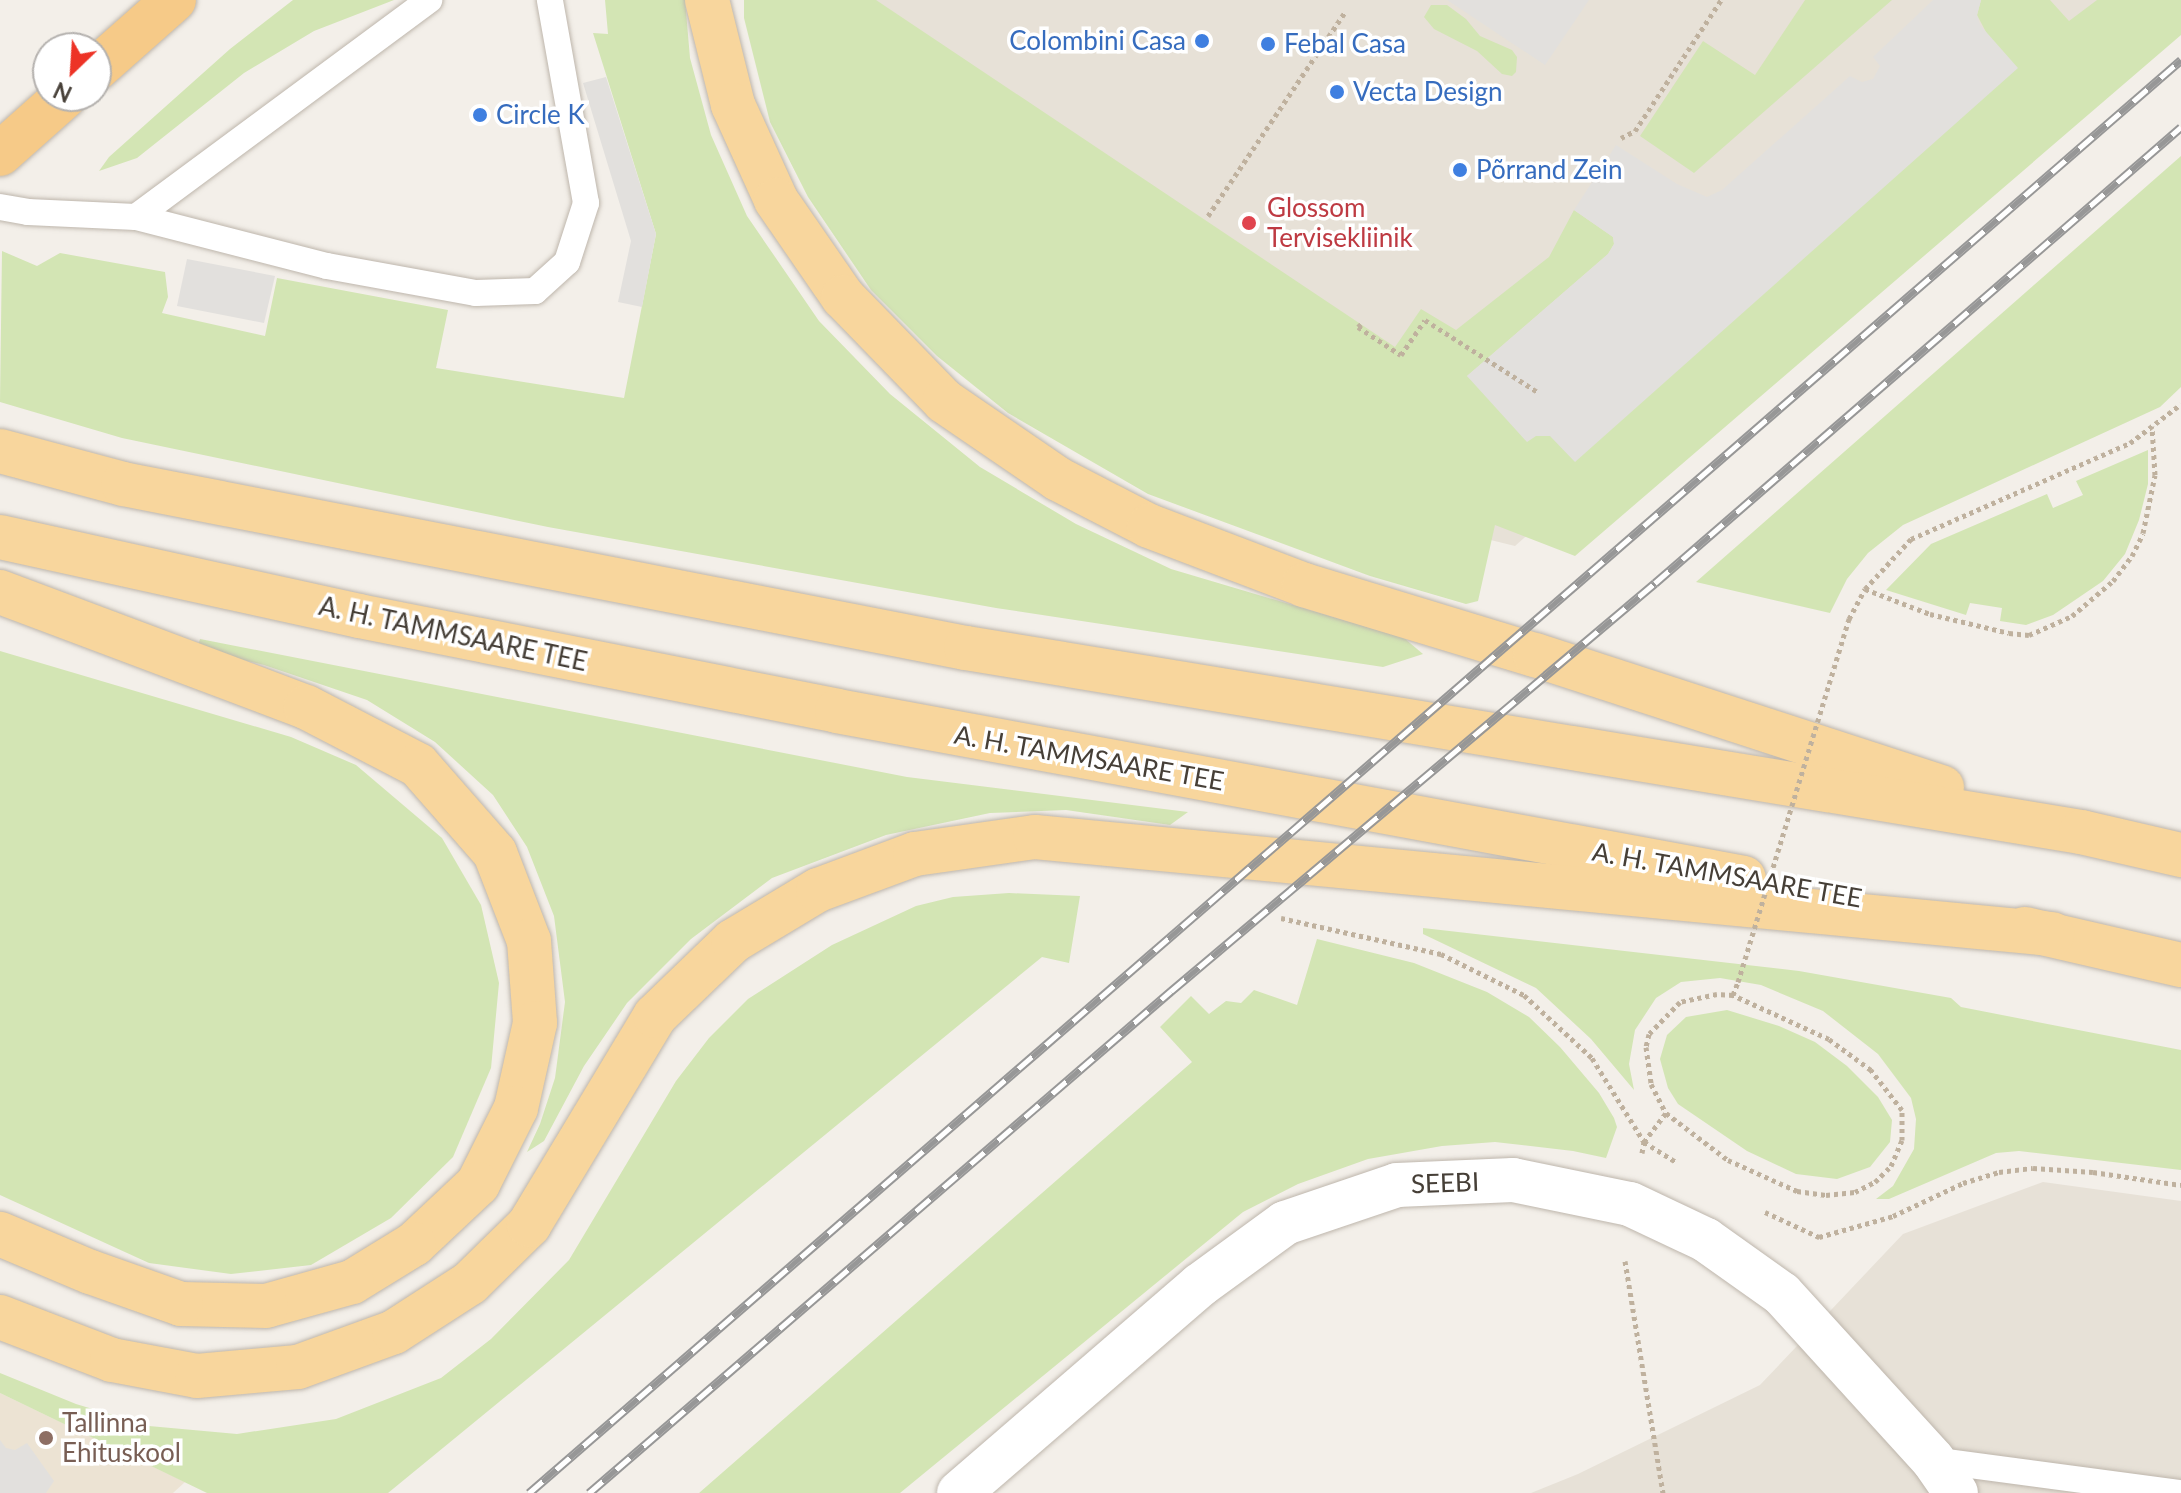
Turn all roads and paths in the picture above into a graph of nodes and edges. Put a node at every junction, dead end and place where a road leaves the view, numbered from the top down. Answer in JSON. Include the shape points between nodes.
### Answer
{"nodes":[{"id":1,"x":174,"y":0,"type":"edge"},
{"id":2,"x":429,"y":0,"type":"edge"},
{"id":3,"x":550,"y":0,"type":"edge"},
{"id":4,"x":707,"y":0,"type":"edge"},
{"id":5,"x":1721,"y":0,"type":"edge"},
{"id":6,"x":1346,"y":11,"type":"dead end"},
{"id":7,"x":112,"y":55,"type":"edge"},
{"id":8,"x":47,"y":112,"type":"edge"},
{"id":9,"x":1621,"y":138,"type":"dead end"},
{"id":10,"x":0,"y":154,"type":"edge"},
{"id":11,"x":0,"y":207,"type":"edge"},
{"id":12,"x":1208,"y":216,"type":"dead end"},
{"id":13,"x":136,"y":217,"type":"junction"},
{"id":14,"x":1361,"y":324,"type":"dead end"},
{"id":15,"x":1539,"y":393,"type":"dead end"},
{"id":16,"x":2181,"y":404,"type":"edge"},
{"id":17,"x":2152,"y":426,"type":"junction"},
{"id":18,"x":0,"y":451,"type":"edge"},
{"id":19,"x":0,"y":537,"type":"edge"},
{"id":20,"x":1865,"y":589,"type":"junction"},
{"id":21,"x":0,"y":592,"type":"edge"},
{"id":22,"x":2081,"y":832,"type":"junction"},
{"id":23,"x":2181,"y":855,"type":"edge"},
{"id":24,"x":1271,"y":916,"type":"dead end"},
{"id":25,"x":2052,"y":934,"type":"junction"},
{"id":26,"x":2181,"y":965,"type":"edge"},
{"id":27,"x":1733,"y":995,"type":"junction"},
{"id":28,"x":1682,"y":1166,"type":"dead end"},
{"id":29,"x":2181,"y":1185,"type":"edge"},
{"id":30,"x":1763,"y":1210,"type":"dead end"},
{"id":31,"x":0,"y":1234,"type":"edge"},
{"id":32,"x":1625,"y":1260,"type":"dead end"},
{"id":33,"x":0,"y":1317,"type":"edge"},
{"id":34,"x":1942,"y":1482,"type":"edge"},
{"id":35,"x":959,"y":1493,"type":"edge"},
{"id":36,"x":1663,"y":1493,"type":"edge"},
{"id":37,"x":2179,"y":1493,"type":"edge"}],
"edges":[{"from":1,"to":7,"type":"highway"},
{"from":2,"to":13,"type":"lane"},
{"from":3,"to":13,"type":"lane","via":[[586,203],[567,262],[535,291],[476,293],[327,266]]},
{"from":4,"to":22,"type":"main road","via":[[733,105],[776,200],[843,297],[944,401],[1058,479],[1149,526],[1304,585]]},
{"from":5,"to":9,"type":"path","via":[[1635,131]]},
{"from":6,"to":12,"type":"path"},
{"from":8,"to":10,"type":"highway"},
{"from":11,"to":13,"type":"lane"},
{"from":14,"to":15,"type":"path","via":[[1358,327],[1401,355],[1425,320]]},
{"from":16,"to":17,"type":"path"},
{"from":17,"to":20,"type":"path","via":[[2130,443],[1911,539]]},
{"from":17,"to":20,"type":"path","via":[[2155,475],[2143,533],[2113,581],[2072,616],[2029,635],[2009,633],[1930,614]]},
{"from":18,"to":22,"type":"main road","via":[[123,484],[966,648]]},
{"from":19,"to":25,"type":"main road","name":"A. H. TAMMSAARE TEE","via":[[359,616],[837,711]]},
{"from":20,"to":27,"type":"path","bridge":true,"via":[[1849,619]]},
{"from":21,"to":31,"type":"main road","via":[[306,707],[418,765],[495,853],[529,941],[535,1023],[516,1108],[478,1184],[414,1244],[352,1282],[266,1306],[181,1304]]},
{"from":22,"to":23,"type":"main road"},
{"from":24,"to":28,"type":"path","via":[[1441,954],[1524,995],[1592,1058],[1644,1142]]},
{"from":25,"to":26,"type":"main road","name":"A. H. TAMMSAARE TEE"},
{"from":25,"to":33,"type":"main road","via":[[1035,837],[915,854],[818,890],[733,941],[655,1016],[529,1225],[470,1283],[394,1332],[298,1367],[197,1376],[112,1360]]},
{"from":27,"to":27,"type":"path","via":[[1829,1039],[1871,1070],[1902,1110],[1902,1140],[1891,1166],[1875,1182],[1855,1192],[1797,1191],[1728,1160],[1666,1113],[1651,1084],[1649,1034],[1680,1002]]},
{"from":29,"to":30,"type":"path","via":[[2093,1172],[1999,1172],[1881,1220],[1819,1237]]},
{"from":32,"to":36,"type":"path"},
{"from":34,"to":35,"type":"street","name":"SEEBI","via":[[1782,1294],[1706,1240],[1630,1204],[1513,1180],[1397,1185],[1285,1223],[1200,1285]]},
{"from":34,"to":37,"type":"lane"}]}
